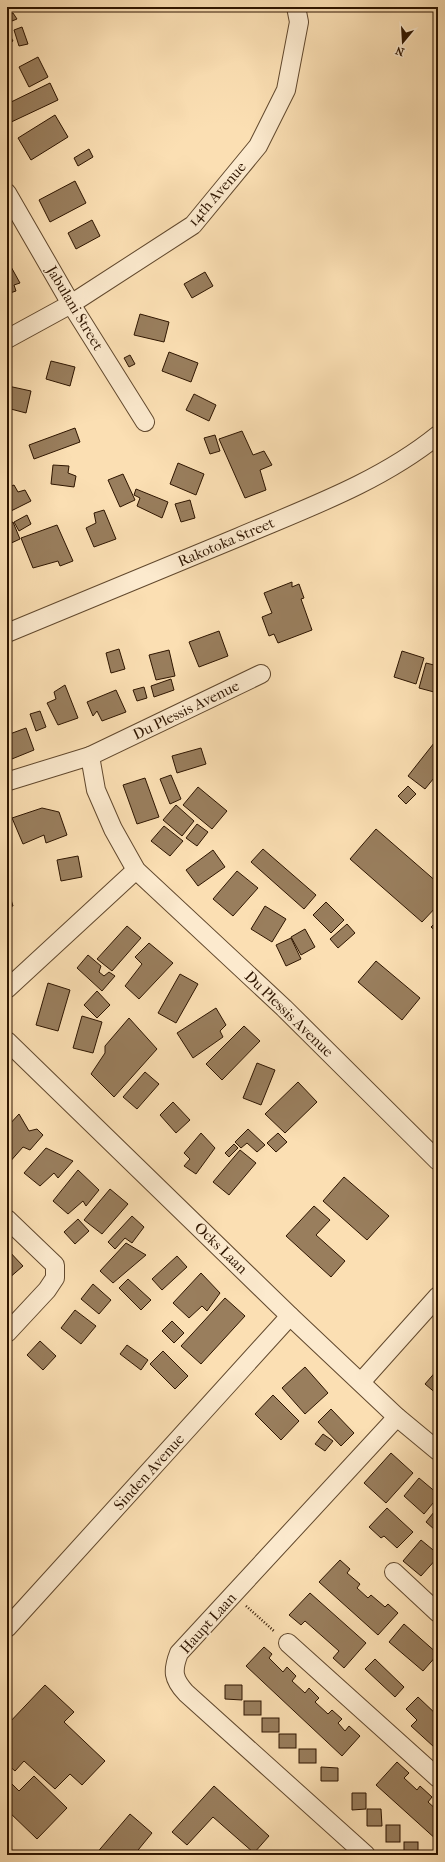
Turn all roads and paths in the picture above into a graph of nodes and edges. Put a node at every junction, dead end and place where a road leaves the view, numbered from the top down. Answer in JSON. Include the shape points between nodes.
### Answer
{"nodes":[{"id":1,"x":296,"y":7,"type":"edge"},
{"id":2,"x":7,"y":193,"type":"edge"},
{"id":3,"x":71,"y":304,"type":"junction"},
{"id":4,"x":7,"y":339,"type":"edge"},
{"id":5,"x":145,"y":422,"type":"dead end"},
{"id":6,"x":438,"y":435,"type":"edge"},
{"id":7,"x":7,"y":633,"type":"edge"},
{"id":8,"x":261,"y":674,"type":"dead end"},
{"id":9,"x":90,"y":756,"type":"junction"},
{"id":10,"x":9,"y":781,"type":"dead end"},
{"id":11,"x":136,"y":870,"type":"junction"},
{"id":12,"x":7,"y":989,"type":"edge"},
{"id":13,"x":7,"y":1041,"type":"edge"},
{"id":14,"x":438,"y":1162,"type":"edge"},
{"id":15,"x":7,"y":1218,"type":"edge"},
{"id":16,"x":438,"y":1296,"type":"edge"},
{"id":17,"x":290,"y":1316,"type":"junction"},
{"id":18,"x":7,"y":1333,"type":"edge"},
{"id":19,"x":361,"y":1382,"type":"junction"},
{"id":20,"x":397,"y":1416,"type":"junction"},
{"id":21,"x":438,"y":1451,"type":"edge"},
{"id":22,"x":394,"y":1572,"type":"dead end"},
{"id":23,"x":234,"y":1594,"type":"junction"},
{"id":24,"x":438,"y":1613,"type":"edge"},
{"id":25,"x":7,"y":1628,"type":"edge"},
{"id":26,"x":288,"y":1643,"type":"joint"},
{"id":27,"x":438,"y":1778,"type":"edge"},
{"id":28,"x":366,"y":1855,"type":"edge"}],
"edges":[{"from":1,"to":3,"type":"street","name":"14th Avenue","via":[[299,22],[286,90],[258,146],[193,225]]},
{"from":2,"to":3,"type":"street","name":"Jabulani Street"},
{"from":3,"to":4,"type":"street","name":"14th Avenue"},
{"from":3,"to":5,"type":"street","name":"Jabulani Street"},
{"from":6,"to":7,"type":"street","name":"Rakotoka Street","via":[[383,471],[313,506]]},
{"from":8,"to":9,"type":"street","name":"Du Plessis Avenue"},
{"from":9,"to":10,"type":"street","name":"Du Plessis Avenue"},
{"from":9,"to":11,"type":"street","name":"Du Plessis Avenue","via":[[96,790],[113,829]]},
{"from":11,"to":12,"type":"street"},
{"from":11,"to":14,"type":"street","name":"Du Plessis Avenue","via":[[284,1008]]},
{"from":13,"to":17,"type":"street","name":"Ocks Laan"},
{"from":15,"to":18,"type":"street","via":[[55,1265],[55,1278]]},
{"from":16,"to":19,"type":"street"},
{"from":17,"to":19,"type":"street","name":"Ocks Laan"},
{"from":17,"to":25,"type":"street","name":"Sinden Avenue"},
{"from":19,"to":20,"type":"street","name":"Ocks Laan"},
{"from":20,"to":21,"type":"street","name":"Ocks Laan"},
{"from":20,"to":23,"type":"street","name":"Haupt Laan"},
{"from":22,"to":24,"type":"street"},
{"from":23,"to":26,"type":"path"},
{"from":23,"to":28,"type":"street","name":"Haupt Laan","via":[[179,1653],[174,1674],[178,1684]]},
{"from":26,"to":27,"type":"street"}]}
